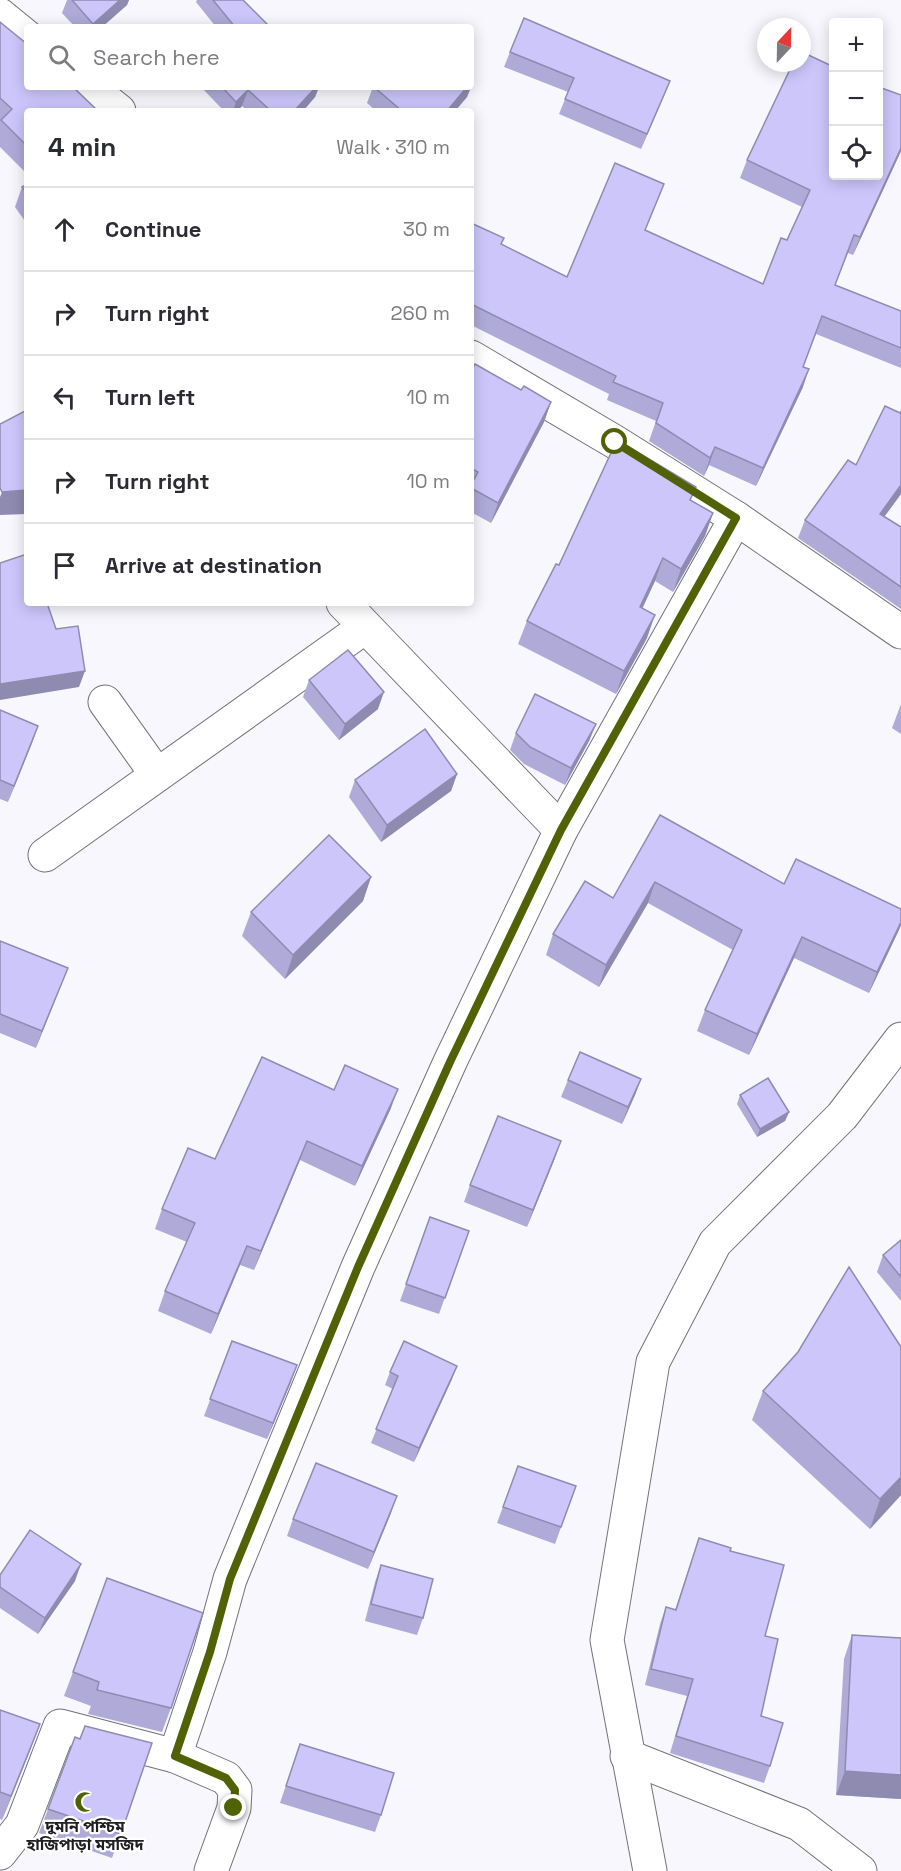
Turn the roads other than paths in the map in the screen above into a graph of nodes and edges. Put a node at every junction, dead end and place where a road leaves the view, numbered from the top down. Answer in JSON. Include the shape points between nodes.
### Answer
{"nodes":[{"id":1,"x":0,"y":15,"type":"edge"},
{"id":2,"x":24,"y":34,"type":"edge"},
{"id":3,"x":93,"y":90,"type":"edge"},
{"id":4,"x":114,"y":108,"type":"edge"},
{"id":5,"x":474,"y":359,"type":"edge"},
{"id":6,"x":736,"y":518,"type":"junction"},
{"id":7,"x":346,"y":606,"type":"edge"},
{"id":8,"x":365,"y":627,"type":"junction"},
{"id":9,"x":901,"y":632,"type":"edge"},
{"id":10,"x":105,"y":702,"type":"dead end"},
{"id":11,"x":157,"y":775,"type":"junction"},
{"id":12,"x":561,"y":830,"type":"junction"},
{"id":13,"x":45,"y":855,"type":"dead end"},
{"id":14,"x":901,"y":1039,"type":"edge"},
{"id":15,"x":175,"y":1756,"type":"junction"},
{"id":16,"x":627,"y":1756,"type":"junction"},
{"id":17,"x":0,"y":1853,"type":"edge"},
{"id":18,"x":211,"y":1871,"type":"edge"},
{"id":19,"x":650,"y":1871,"type":"edge"},
{"id":20,"x":860,"y":1871,"type":"edge"}],
"edges":[{"from":1,"to":2,"type":"street"},
{"from":3,"to":4,"type":"street"},
{"from":5,"to":6,"type":"street"},
{"from":6,"to":9,"type":"street"},
{"from":6,"to":12,"type":"street"},
{"from":7,"to":8,"type":"street"},
{"from":8,"to":11,"type":"street"},
{"from":8,"to":12,"type":"street"},
{"from":10,"to":11,"type":"street"},
{"from":11,"to":13,"type":"street"},
{"from":12,"to":15,"type":"street","via":[[353,1278],[230,1579]]},
{"from":14,"to":16,"type":"street","via":[[842,1116],[716,1243],[653,1362],[607,1640]]},
{"from":15,"to":17,"type":"street","via":[[60,1726],[22,1825]]},
{"from":15,"to":18,"type":"street","via":[[226,1778],[235,1790],[234,1808]]},
{"from":16,"to":19,"type":"street"},
{"from":16,"to":20,"type":"street","via":[[799,1824]]}]}
